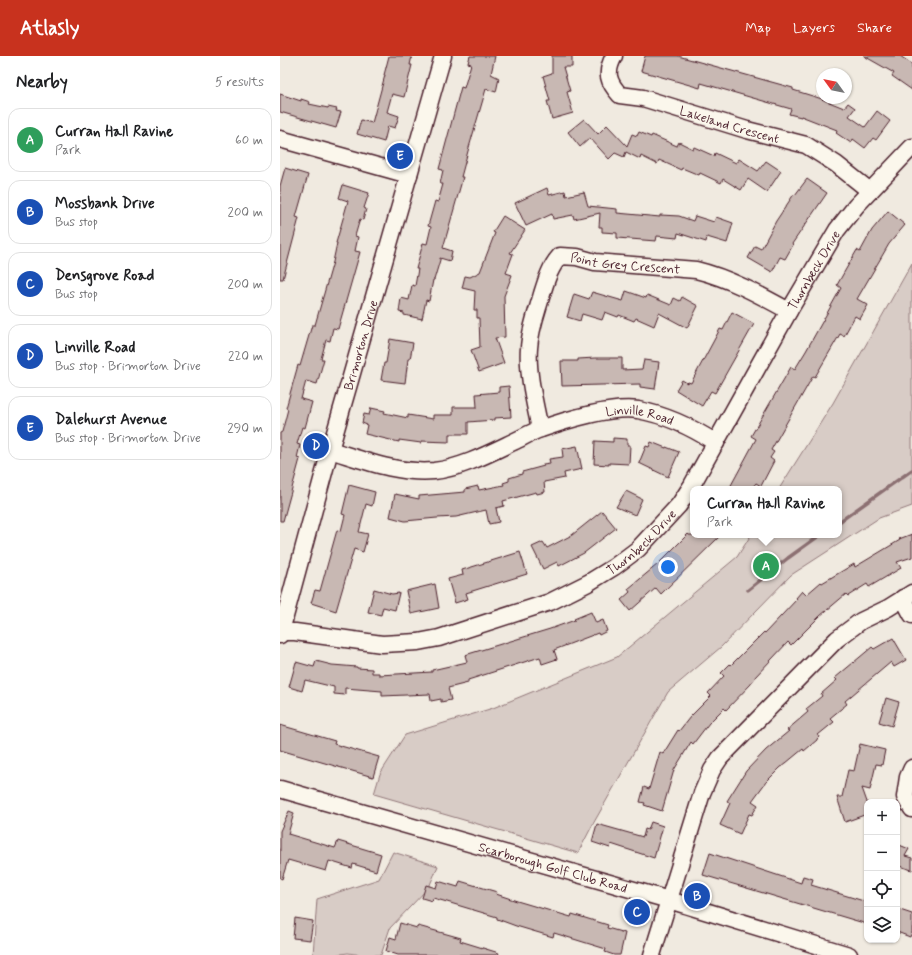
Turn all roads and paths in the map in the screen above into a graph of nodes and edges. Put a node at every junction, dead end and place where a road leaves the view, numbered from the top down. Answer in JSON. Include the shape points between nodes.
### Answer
{"nodes":[{"id":1,"x":443,"y":56,"type":"edge"},
{"id":2,"x":614,"y":56,"type":"edge"},
{"id":3,"x":280,"y":139,"type":"edge"},
{"id":4,"x":912,"y":147,"type":"edge"},
{"id":5,"x":409,"y":175,"type":"junction"},
{"id":6,"x":870,"y":192,"type":"junction"},
{"id":7,"x":789,"y":311,"type":"junction"},
{"id":8,"x":540,"y":429,"type":"junction"},
{"id":9,"x":716,"y":443,"type":"junction"},
{"id":10,"x":330,"y":450,"type":"junction"},
{"id":11,"x":691,"y":486,"type":"edge"},
{"id":12,"x":690,"y":487,"type":"edge"},
{"id":13,"x":908,"y":595,"type":"edge"},
{"id":14,"x":912,"y":615,"type":"edge"},
{"id":15,"x":280,"y":633,"type":"edge"},
{"id":16,"x":912,"y":768,"type":"edge"},
{"id":17,"x":280,"y":789,"type":"edge"},
{"id":18,"x":912,"y":809,"type":"edge"},
{"id":19,"x":669,"y":900,"type":"junction"},
{"id":20,"x":652,"y":955,"type":"edge"},
{"id":21,"x":849,"y":955,"type":"edge"}],
"edges":[{"from":1,"to":5,"type":"street","name":"Brimorton Drive"},
{"from":2,"to":6,"type":"street","name":"Lakeland Crescent","via":[[609,69],[609,82],[620,95],[643,98],[806,145],[836,164]]},
{"from":3,"to":5,"type":"street"},
{"from":4,"to":6,"type":"street","name":"Thornbeck Drive"},
{"from":5,"to":10,"type":"street","name":"Brimorton Drive"},
{"from":6,"to":7,"type":"street","name":"Thornbeck Drive","via":[[837,230]]},
{"from":7,"to":8,"type":"street","name":"Point Grey Crescent","via":[[738,284],[710,273],[595,262],[560,256],[554,262],[548,276],[531,330],[530,372]]},
{"from":7,"to":9,"type":"street","name":"Thornbeck Drive"},
{"from":8,"to":9,"type":"street","name":"Linville Road","via":[[606,411],[638,410],[657,414],[701,433]]},
{"from":8,"to":10,"type":"street","name":"Linville Road","via":[[482,457],[435,471],[396,468]]},
{"from":9,"to":11,"type":"street","name":"Thornbeck Drive"},
{"from":10,"to":15,"type":"street","name":"Brimorton Drive"},
{"from":12,"to":15,"type":"street","name":"Thornbeck Drive","via":[[679,505],[638,549],[614,567],[550,602],[440,638],[418,642],[382,644],[295,632]]},
{"from":13,"to":14,"type":"street"},
{"from":13,"to":19,"type":"street","via":[[860,621],[837,639],[720,758],[702,793]]},
{"from":16,"to":18,"type":"street","via":[[905,797]]},
{"from":17,"to":19,"type":"street","name":"Scarborough Golf Club Road"},
{"from":19,"to":20,"type":"street"},
{"from":19,"to":21,"type":"street","name":"Scarborough Golf Club Road"}]}
